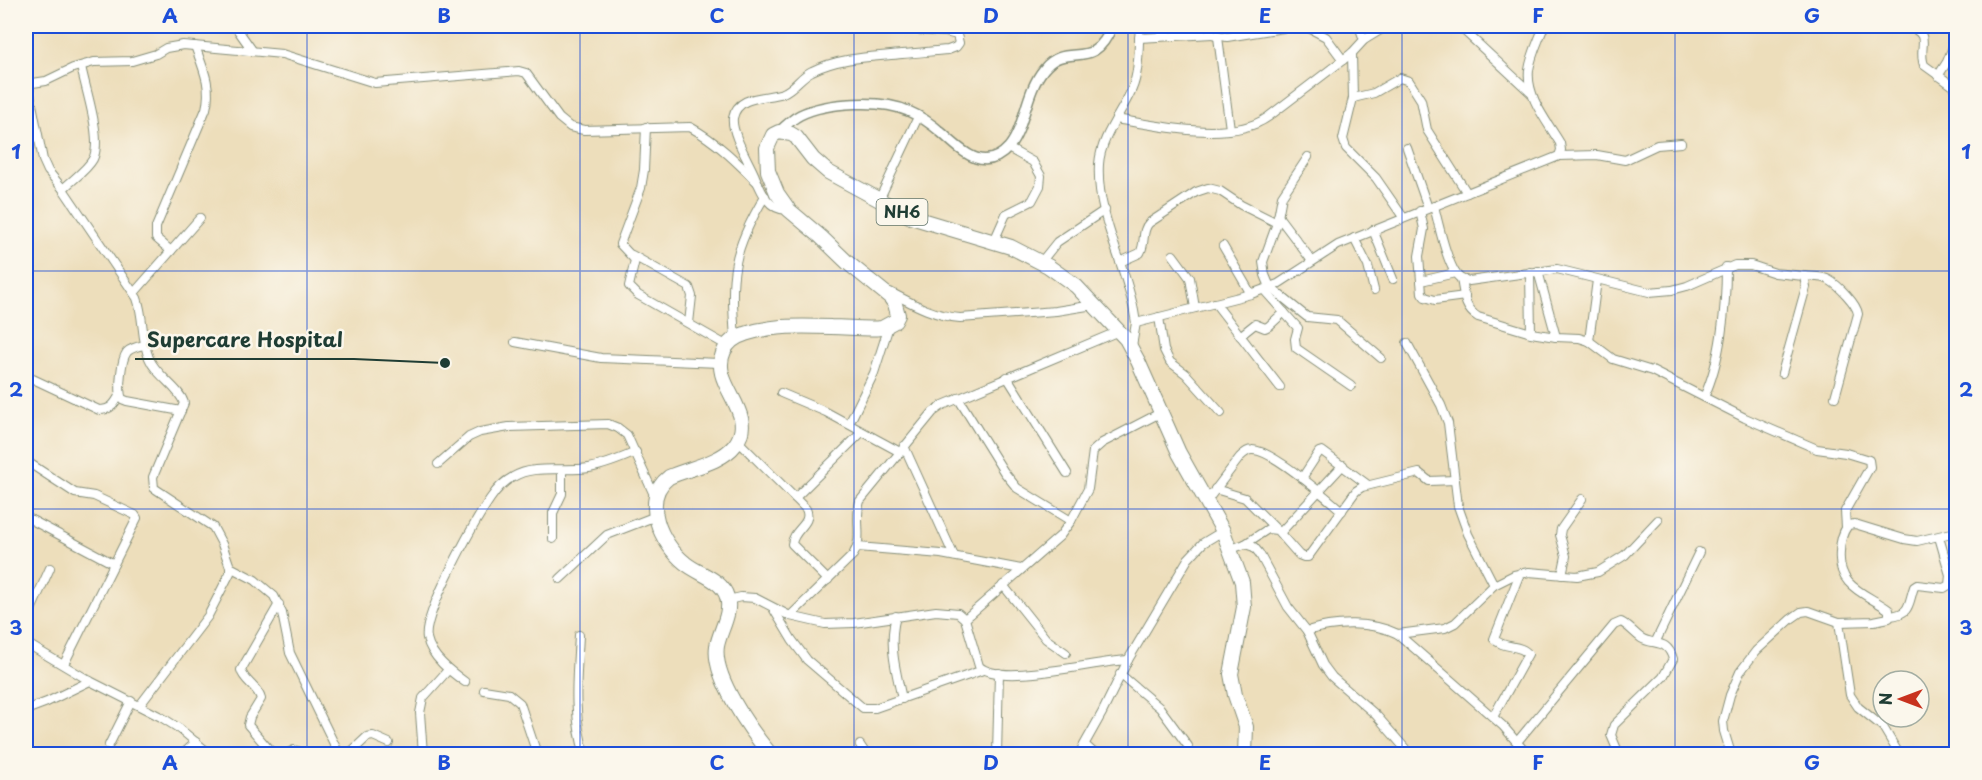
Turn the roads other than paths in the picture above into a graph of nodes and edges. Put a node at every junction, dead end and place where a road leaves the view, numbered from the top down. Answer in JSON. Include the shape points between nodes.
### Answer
{"nodes":[{"id":1,"x":235,"y":26,"type":"edge"},
{"id":2,"x":862,"y":26,"type":"edge"},
{"id":3,"x":1112,"y":26,"type":"edge"},
{"id":4,"x":1140,"y":26,"type":"edge"},
{"id":5,"x":1209,"y":26,"type":"edge"},
{"id":6,"x":1296,"y":26,"type":"edge"},
{"id":7,"x":1305,"y":26,"type":"edge"},
{"id":8,"x":1359,"y":26,"type":"edge"},
{"id":9,"x":1387,"y":26,"type":"edge"},
{"id":10,"x":1459,"y":26,"type":"edge"},
{"id":11,"x":1544,"y":26,"type":"edge"},
{"id":12,"x":1907,"y":26,"type":"edge"},
{"id":13,"x":946,"y":29,"type":"edge"},
{"id":14,"x":1215,"y":36,"type":"junction"},
{"id":15,"x":1139,"y":38,"type":"junction"},
{"id":16,"x":1956,"y":39,"type":"edge"},
{"id":17,"x":1364,"y":40,"type":"junction"},
{"id":18,"x":195,"y":46,"type":"junction"},
{"id":19,"x":252,"y":50,"type":"junction"},
{"id":20,"x":1352,"y":52,"type":"junction"},
{"id":21,"x":1343,"y":60,"type":"junction"},
{"id":22,"x":81,"y":66,"type":"junction"},
{"id":23,"x":1938,"y":76,"type":"junction"},
{"id":24,"x":27,"y":84,"type":"edge"},
{"id":25,"x":1956,"y":88,"type":"edge"},
{"id":26,"x":1532,"y":93,"type":"junction"},
{"id":27,"x":1353,"y":98,"type":"junction"},
{"id":28,"x":918,"y":117,"type":"junction"},
{"id":29,"x":1116,"y":119,"type":"junction"},
{"id":30,"x":646,"y":127,"type":"junction"},
{"id":31,"x":1230,"y":129,"type":"junction"},
{"id":32,"x":779,"y":132,"type":"junction"},
{"id":33,"x":1681,"y":143,"type":"dead end"},
{"id":34,"x":1008,"y":148,"type":"junction"},
{"id":35,"x":1407,"y":148,"type":"dead end"},
{"id":36,"x":1559,"y":156,"type":"junction"},
{"id":37,"x":1308,"y":157,"type":"dead end"},
{"id":38,"x":758,"y":183,"type":"junction"},
{"id":39,"x":63,"y":189,"type":"junction"},
{"id":40,"x":1467,"y":193,"type":"junction"},
{"id":41,"x":765,"y":196,"type":"junction"},
{"id":42,"x":879,"y":200,"type":"junction"},
{"id":43,"x":1427,"y":208,"type":"junction"},
{"id":44,"x":789,"y":210,"type":"junction"},
{"id":45,"x":1105,"y":210,"type":"junction"},
{"id":46,"x":1403,"y":217,"type":"junction"},
{"id":47,"x":200,"y":219,"type":"dead end"},
{"id":48,"x":1277,"y":219,"type":"junction"},
{"id":49,"x":1373,"y":230,"type":"junction"},
{"id":50,"x":1354,"y":238,"type":"junction"},
{"id":51,"x":994,"y":241,"type":"junction"},
{"id":52,"x":1222,"y":246,"type":"dead end"},
{"id":53,"x":171,"y":251,"type":"junction"},
{"id":54,"x":632,"y":255,"type":"junction"},
{"id":55,"x":1173,"y":255,"type":"dead end"},
{"id":56,"x":1041,"y":261,"type":"junction"},
{"id":57,"x":1312,"y":261,"type":"junction"},
{"id":58,"x":1120,"y":262,"type":"junction"},
{"id":59,"x":1726,"y":267,"type":"junction"},
{"id":60,"x":1534,"y":272,"type":"junction"},
{"id":61,"x":1455,"y":273,"type":"junction"},
{"id":62,"x":1804,"y":276,"type":"junction"},
{"id":63,"x":1393,"y":279,"type":"dead end"},
{"id":64,"x":1461,"y":279,"type":"junction"},
{"id":65,"x":1597,"y":280,"type":"junction"},
{"id":66,"x":1420,"y":282,"type":"junction"},
{"id":67,"x":879,"y":287,"type":"junction"},
{"id":68,"x":1267,"y":289,"type":"junction"},
{"id":69,"x":1374,"y":290,"type":"dead end"},
{"id":70,"x":134,"y":293,"type":"junction"},
{"id":71,"x":1251,"y":294,"type":"junction"},
{"id":72,"x":1465,"y":296,"type":"junction"},
{"id":73,"x":1215,"y":303,"type":"junction"},
{"id":74,"x":1095,"y":305,"type":"junction"},
{"id":75,"x":1195,"y":308,"type":"junction"},
{"id":76,"x":1284,"y":312,"type":"junction"},
{"id":77,"x":1159,"y":317,"type":"junction"},
{"id":78,"x":688,"y":323,"type":"junction"},
{"id":79,"x":1136,"y":323,"type":"junction"},
{"id":80,"x":889,"y":326,"type":"junction"},
{"id":81,"x":1119,"y":331,"type":"junction"},
{"id":82,"x":1532,"y":333,"type":"junction"},
{"id":83,"x":1240,"y":336,"type":"junction"},
{"id":84,"x":1556,"y":337,"type":"junction"},
{"id":85,"x":731,"y":341,"type":"junction"},
{"id":86,"x":1589,"y":341,"type":"junction"},
{"id":87,"x":514,"y":342,"type":"dead end"},
{"id":88,"x":1407,"y":343,"type":"dead end"},
{"id":89,"x":145,"y":345,"type":"junction"},
{"id":90,"x":1131,"y":347,"type":"junction"},
{"id":91,"x":1381,"y":358,"type":"dead end"},
{"id":92,"x":719,"y":363,"type":"junction"},
{"id":93,"x":1782,"y":373,"type":"dead end"},
{"id":94,"x":1007,"y":377,"type":"junction"},
{"id":95,"x":33,"y":379,"type":"dead end"},
{"id":96,"x":1351,"y":386,"type":"dead end"},
{"id":97,"x":1280,"y":387,"type":"dead end"},
{"id":98,"x":781,"y":393,"type":"dead end"},
{"id":99,"x":120,"y":394,"type":"junction"},
{"id":100,"x":1704,"y":397,"type":"junction"},
{"id":101,"x":1835,"y":397,"type":"dead end"},
{"id":102,"x":958,"y":398,"type":"junction"},
{"id":103,"x":181,"y":411,"type":"junction"},
{"id":104,"x":1161,"y":412,"type":"junction"},
{"id":105,"x":1221,"y":413,"type":"dead end"},
{"id":106,"x":849,"y":424,"type":"junction"},
{"id":107,"x":862,"y":432,"type":"junction"},
{"id":108,"x":737,"y":440,"type":"junction"},
{"id":109,"x":902,"y":449,"type":"junction"},
{"id":110,"x":636,"y":452,"type":"junction"},
{"id":111,"x":26,"y":461,"type":"edge"},
{"id":112,"x":438,"y":464,"type":"dead end"},
{"id":113,"x":1343,"y":465,"type":"junction"},
{"id":114,"x":562,"y":470,"type":"junction"},
{"id":115,"x":1067,"y":472,"type":"dead end"},
{"id":116,"x":1302,"y":478,"type":"junction"},
{"id":117,"x":1455,"y":480,"type":"junction"},
{"id":118,"x":1368,"y":484,"type":"junction"},
{"id":119,"x":1215,"y":489,"type":"junction"},
{"id":120,"x":1319,"y":492,"type":"junction"},
{"id":121,"x":655,"y":497,"type":"junction"},
{"id":122,"x":795,"y":498,"type":"junction"},
{"id":123,"x":1582,"y":499,"type":"dead end"},
{"id":124,"x":1206,"y":502,"type":"junction"},
{"id":125,"x":1342,"y":511,"type":"junction"},
{"id":126,"x":656,"y":516,"type":"junction"},
{"id":127,"x":26,"y":517,"type":"edge"},
{"id":128,"x":1658,"y":520,"type":"dead end"},
{"id":129,"x":1071,"y":521,"type":"junction"},
{"id":130,"x":1846,"y":527,"type":"junction"},
{"id":131,"x":1222,"y":531,"type":"junction"},
{"id":132,"x":1278,"y":532,"type":"junction"},
{"id":133,"x":1956,"y":532,"type":"edge"},
{"id":134,"x":1940,"y":537,"type":"junction"},
{"id":135,"x":553,"y":539,"type":"dead end"},
{"id":136,"x":1245,"y":544,"type":"junction"},
{"id":137,"x":858,"y":547,"type":"junction"},
{"id":138,"x":1231,"y":549,"type":"junction"},
{"id":139,"x":1699,"y":552,"type":"dead end"},
{"id":140,"x":954,"y":556,"type":"junction"},
{"id":141,"x":114,"y":564,"type":"junction"},
{"id":142,"x":230,"y":567,"type":"junction"},
{"id":143,"x":50,"y":568,"type":"dead end"},
{"id":144,"x":1021,"y":569,"type":"junction"},
{"id":145,"x":1521,"y":573,"type":"junction"},
{"id":146,"x":1562,"y":575,"type":"junction"},
{"id":147,"x":560,"y":579,"type":"dead end"},
{"id":148,"x":828,"y":580,"type":"junction"},
{"id":149,"x":1003,"y":585,"type":"junction"},
{"id":150,"x":1494,"y":585,"type":"junction"},
{"id":151,"x":728,"y":600,"type":"junction"},
{"id":152,"x":279,"y":604,"type":"junction"},
{"id":153,"x":773,"y":609,"type":"junction"},
{"id":154,"x":790,"y":616,"type":"junction"},
{"id":155,"x":896,"y":616,"type":"junction"},
{"id":156,"x":1890,"y":616,"type":"junction"},
{"id":157,"x":965,"y":619,"type":"junction"},
{"id":158,"x":26,"y":621,"type":"edge"},
{"id":159,"x":1839,"y":622,"type":"junction"},
{"id":160,"x":1307,"y":631,"type":"junction"},
{"id":161,"x":1398,"y":634,"type":"junction"},
{"id":162,"x":579,"y":636,"type":"dead end"},
{"id":163,"x":1656,"y":641,"type":"junction"},
{"id":164,"x":26,"y":643,"type":"edge"},
{"id":165,"x":1066,"y":653,"type":"dead end"},
{"id":166,"x":1128,"y":660,"type":"junction"},
{"id":167,"x":64,"y":664,"type":"junction"},
{"id":168,"x":448,"y":670,"type":"junction"},
{"id":169,"x":983,"y":670,"type":"junction"},
{"id":170,"x":999,"y":674,"type":"junction"},
{"id":171,"x":1120,"y":674,"type":"junction"},
{"id":172,"x":90,"y":681,"type":"junction"},
{"id":173,"x":465,"y":682,"type":"dead end"},
{"id":174,"x":484,"y":690,"type":"dead end"},
{"id":175,"x":902,"y":699,"type":"junction"},
{"id":176,"x":131,"y":701,"type":"junction"},
{"id":177,"x":140,"y":705,"type":"junction"},
{"id":178,"x":26,"y":710,"type":"edge"},
{"id":179,"x":1493,"y":717,"type":"junction"},
{"id":180,"x":196,"y":742,"type":"junction"},
{"id":181,"x":1517,"y":742,"type":"junction"},
{"id":182,"x":389,"y":743,"type":"dead end"},
{"id":183,"x":109,"y":745,"type":"dead end"},
{"id":184,"x":860,"y":745,"type":"dead end"},
{"id":185,"x":1085,"y":745,"type":"junction"},
{"id":186,"x":1188,"y":746,"type":"dead end"},
{"id":187,"x":183,"y":754,"type":"edge"},
{"id":188,"x":210,"y":754,"type":"edge"},
{"id":189,"x":273,"y":754,"type":"edge"},
{"id":190,"x":286,"y":754,"type":"edge"},
{"id":191,"x":300,"y":754,"type":"edge"},
{"id":192,"x":339,"y":754,"type":"edge"},
{"id":193,"x":349,"y":754,"type":"edge"},
{"id":194,"x":423,"y":754,"type":"edge"},
{"id":195,"x":537,"y":754,"type":"edge"},
{"id":196,"x":585,"y":754,"type":"edge"},
{"id":197,"x":770,"y":754,"type":"edge"},
{"id":198,"x":866,"y":754,"type":"edge"},
{"id":199,"x":997,"y":754,"type":"edge"},
{"id":200,"x":1079,"y":754,"type":"edge"},
{"id":201,"x":1095,"y":754,"type":"edge"},
{"id":202,"x":1245,"y":754,"type":"edge"},
{"id":203,"x":1410,"y":754,"type":"edge"},
{"id":204,"x":1527,"y":754,"type":"edge"},
{"id":205,"x":1619,"y":754,"type":"edge"},
{"id":206,"x":1731,"y":754,"type":"edge"},
{"id":207,"x":1899,"y":754,"type":"edge"}],
"edges":[{"from":1,"to":19,"type":"street"},
{"from":2,"to":13,"type":"street"},
{"from":3,"to":34,"type":"street","via":[[1104,42],[1090,53],[1053,59],[1043,70]]},
{"from":4,"to":15,"type":"street"},
{"from":5,"to":14,"type":"street"},
{"from":6,"to":14,"type":"street","via":[[1227,38]]},
{"from":7,"to":21,"type":"street","via":[[1326,38]]},
{"from":8,"to":17,"type":"street"},
{"from":9,"to":17,"type":"street"},
{"from":10,"to":26,"type":"street"},
{"from":11,"to":26,"type":"street","via":[[1529,69]]},
{"from":12,"to":23,"type":"street","via":[[1923,36],[1922,62]]},
{"from":13,"to":38,"type":"street","via":[[957,35],[956,47],[843,61],[812,71],[783,93],[743,104],[734,117],[734,130]]},
{"from":14,"to":15,"type":"street"},
{"from":14,"to":31,"type":"street"},
{"from":15,"to":29,"type":"street","via":[[1133,87]]},
{"from":16,"to":23,"type":"street"},
{"from":17,"to":20,"type":"street"},
{"from":18,"to":19,"type":"street"},
{"from":18,"to":22,"type":"street","via":[[174,46],[132,61]]},
{"from":18,"to":53,"type":"street","via":[[208,81],[209,98],[156,227],[156,238]]},
{"from":19,"to":30,"type":"street","via":[[282,54],[375,84],[519,71],[526,73],[570,127]]},
{"from":20,"to":21,"type":"street"},
{"from":20,"to":27,"type":"street"},
{"from":21,"to":31,"type":"street","via":[[1261,122]]},
{"from":22,"to":24,"type":"street","via":[[46,81]]},
{"from":22,"to":39,"type":"street","via":[[96,150],[92,161]]},
{"from":23,"to":25,"type":"street"},
{"from":24,"to":39,"type":"street","via":[[43,160]]},
{"from":26,"to":36,"type":"street","via":[[1560,143]]},
{"from":27,"to":40,"type":"street","via":[[1374,93],[1400,78],[1409,81],[1421,100],[1427,130]]},
{"from":27,"to":46,"type":"street","via":[[1344,130],[1346,148],[1376,178]]},
{"from":28,"to":32,"type":"street","via":[[891,106],[824,107],[799,115]]},
{"from":28,"to":34,"type":"street","via":[[973,157],[984,160]]},
{"from":28,"to":42,"type":"street"},
{"from":29,"to":31,"type":"street","via":[[1186,130]]},
{"from":29,"to":45,"type":"street","via":[[1099,162]]},
{"from":30,"to":38,"type":"street","via":[[690,127],[735,160]]},
{"from":30,"to":54,"type":"street","via":[[641,188],[620,244]]},
{"from":32,"to":42,"type":"highway","number":"NH6","via":[[796,137],[828,172]]},
{"from":32,"to":44,"type":"highway","via":[[768,142],[767,164],[777,193]]},
{"from":33,"to":36,"type":"street","via":[[1657,145],[1625,160],[1597,155]]},
{"from":34,"to":51,"type":"street","via":[[1034,162],[1041,186],[1032,201],[1006,214]]},
{"from":35,"to":43,"type":"street"},
{"from":36,"to":40,"type":"street"},
{"from":37,"to":48,"type":"street","via":[[1282,196]]},
{"from":38,"to":41,"type":"street"},
{"from":39,"to":70,"type":"street"},
{"from":40,"to":43,"type":"street"},
{"from":41,"to":44,"type":"street","via":[[776,209]]},
{"from":41,"to":85,"type":"street","via":[[735,262]]},
{"from":42,"to":51,"type":"highway","number":"NH6","via":[[922,220]]},
{"from":43,"to":46,"type":"street"},
{"from":43,"to":61,"type":"street"},
{"from":43,"to":66,"type":"street","via":[[1419,256]]},
{"from":44,"to":67,"type":"highway"},
{"from":45,"to":56,"type":"street","via":[[1057,242]]},
{"from":45,"to":58,"type":"street"},
{"from":46,"to":49,"type":"street"},
{"from":47,"to":53,"type":"street"},
{"from":48,"to":57,"type":"street"},
{"from":48,"to":58,"type":"street","via":[[1208,188],[1149,223],[1140,253]]},
{"from":48,"to":68,"type":"street","via":[[1263,262]]},
{"from":49,"to":50,"type":"street"},
{"from":49,"to":63,"type":"street"},
{"from":50,"to":57,"type":"street"},
{"from":50,"to":69,"type":"street","via":[[1368,266]]},
{"from":51,"to":56,"type":"highway","number":"NH6"},
{"from":52,"to":71,"type":"street"},
{"from":53,"to":70,"type":"street"},
{"from":54,"to":78,"type":"street","via":[[689,287],[692,296]]},
{"from":54,"to":78,"type":"street","via":[[635,260],[631,290]]},
{"from":55,"to":75,"type":"street","via":[[1190,278]]},
{"from":56,"to":74,"type":"highway","number":"NH6","via":[[1065,276]]},
{"from":57,"to":68,"type":"street"},
{"from":58,"to":79,"type":"street"},
{"from":59,"to":62,"type":"street","via":[[1743,264]]},
{"from":59,"to":65,"type":"street","via":[[1672,290],[1648,292]]},
{"from":59,"to":100,"type":"street","via":[[1717,357]]},
{"from":60,"to":64,"type":"street"},
{"from":60,"to":65,"type":"street","via":[[1568,271]]},
{"from":60,"to":82,"type":"street"},
{"from":60,"to":84,"type":"street"},
{"from":61,"to":64,"type":"street"},
{"from":61,"to":66,"type":"street"},
{"from":62,"to":93,"type":"street","via":[[1806,287]]},
{"from":62,"to":101,"type":"street","via":[[1829,280],[1857,308]]},
{"from":64,"to":72,"type":"street"},
{"from":65,"to":86,"type":"street"},
{"from":66,"to":72,"type":"street","via":[[1428,299]]},
{"from":67,"to":74,"type":"street","via":[[945,317],[979,318]]},
{"from":67,"to":80,"type":"highway","via":[[898,310]]},
{"from":68,"to":71,"type":"street"},
{"from":68,"to":76,"type":"street"},
{"from":68,"to":91,"type":"street","via":[[1307,316],[1337,320]]},
{"from":70,"to":89,"type":"street","via":[[140,306]]},
{"from":71,"to":73,"type":"street"},
{"from":72,"to":82,"type":"street","via":[[1471,313],[1478,317]]},
{"from":73,"to":75,"type":"street"},
{"from":73,"to":83,"type":"street"},
{"from":74,"to":81,"type":"highway","number":"NH6"},
{"from":75,"to":77,"type":"street"},
{"from":76,"to":83,"type":"street","via":[[1269,326],[1255,324]]},
{"from":76,"to":96,"type":"street","via":[[1298,328],[1296,348]]},
{"from":77,"to":79,"type":"street"},
{"from":77,"to":105,"type":"street","via":[[1170,362]]},
{"from":78,"to":85,"type":"street"},
{"from":79,"to":90,"type":"street"},
{"from":80,"to":85,"type":"highway","via":[[761,330]]},
{"from":80,"to":106,"type":"street","via":[[874,373]]},
{"from":81,"to":90,"type":"highway","number":"NH6"},
{"from":81,"to":94,"type":"street"},
{"from":82,"to":84,"type":"street"},
{"from":83,"to":97,"type":"street"},
{"from":84,"to":86,"type":"street"},
{"from":85,"to":92,"type":"highway"},
{"from":86,"to":100,"type":"street","via":[[1613,359],[1652,371]]},
{"from":87,"to":92,"type":"street","via":[[601,358]]},
{"from":88,"to":117,"type":"street","via":[[1448,423]]},
{"from":89,"to":99,"type":"street","via":[[126,353]]},
{"from":89,"to":103,"type":"street","via":[[156,370],[182,398]]},
{"from":90,"to":104,"type":"highway","number":"NH6"},
{"from":92,"to":108,"type":"highway","via":[[740,413]]},
{"from":94,"to":102,"type":"street"},
{"from":94,"to":115,"type":"street"},
{"from":95,"to":99,"type":"street","via":[[99,410],[115,404]]},
{"from":98,"to":106,"type":"street"},
{"from":99,"to":103,"type":"street","via":[[127,401]]},
{"from":100,"to":130,"type":"street","via":[[1817,449],[1869,460],[1870,468],[1845,511]]},
{"from":102,"to":109,"type":"street","via":[[933,412]]},
{"from":102,"to":129,"type":"street","via":[[1017,488]]},
{"from":103,"to":142,"type":"street","via":[[153,477],[154,488],[213,527]]},
{"from":104,"to":124,"type":"highway","number":"NH6"},
{"from":104,"to":129,"type":"street","via":[[1094,451],[1088,489]]},
{"from":106,"to":107,"type":"street"},
{"from":107,"to":109,"type":"street"},
{"from":107,"to":122,"type":"street"},
{"from":108,"to":121,"type":"highway","via":[[725,454],[669,477]]},
{"from":108,"to":122,"type":"street"},
{"from":109,"to":137,"type":"street","via":[[860,501]]},
{"from":109,"to":140,"type":"street"},
{"from":110,"to":112,"type":"street","via":[[627,435],[608,424],[509,427],[470,437]]},
{"from":110,"to":114,"type":"street","via":[[611,463]]},
{"from":110,"to":121,"type":"street"},
{"from":111,"to":141,"type":"street","via":[[75,493],[99,497],[135,515],[135,524]]},
{"from":113,"to":116,"type":"street","via":[[1326,452],[1319,452]]},
{"from":113,"to":118,"type":"street"},
{"from":113,"to":120,"type":"street"},
{"from":114,"to":135,"type":"street","via":[[562,494],[553,513]]},
{"from":114,"to":168,"type":"street","via":[[525,471],[512,477],[499,486],[483,511],[435,603],[427,628],[431,649]]},
{"from":116,"to":119,"type":"street","via":[[1285,465],[1252,450],[1245,452]]},
{"from":116,"to":120,"type":"street"},
{"from":117,"to":118,"type":"street","via":[[1428,481],[1419,473]]},
{"from":117,"to":150,"type":"street","via":[[1461,519]]},
{"from":118,"to":125,"type":"street","via":[[1356,491]]},
{"from":119,"to":124,"type":"street"},
{"from":119,"to":132,"type":"street","via":[[1245,498]]},
{"from":120,"to":125,"type":"street"},
{"from":120,"to":132,"type":"street"},
{"from":121,"to":126,"type":"highway"},
{"from":122,"to":148,"type":"street","via":[[808,516],[792,543]]},
{"from":123,"to":146,"type":"street","via":[[1561,529],[1566,556]]},
{"from":124,"to":131,"type":"highway","number":"NH6"},
{"from":125,"to":132,"type":"street","via":[[1308,556],[1299,555]]},
{"from":126,"to":147,"type":"street","via":[[607,535]]},
{"from":126,"to":151,"type":"highway","via":[[675,555],[717,582]]},
{"from":127,"to":141,"type":"street"},
{"from":128,"to":146,"type":"street","via":[[1625,555],[1598,572]]},
{"from":129,"to":144,"type":"street","via":[[1050,547]]},
{"from":130,"to":134,"type":"street","via":[[1854,524],[1917,541]]},
{"from":130,"to":156,"type":"street","via":[[1839,559],[1846,579],[1886,608]]},
{"from":131,"to":138,"type":"highway","number":"NH6"},
{"from":131,"to":166,"type":"street","via":[[1203,543],[1188,560]]},
{"from":132,"to":136,"type":"street","via":[[1268,529]]},
{"from":133,"to":134,"type":"street"},
{"from":134,"to":156,"type":"street","via":[[1949,585],[1917,585],[1905,612]]},
{"from":136,"to":138,"type":"street"},
{"from":136,"to":160,"type":"street","via":[[1259,553],[1288,607]]},
{"from":137,"to":140,"type":"street"},
{"from":137,"to":148,"type":"street"},
{"from":138,"to":202,"type":"highway","number":"NH6","via":[[1244,595],[1232,674],[1245,727]]},
{"from":139,"to":163,"type":"street"},
{"from":140,"to":144,"type":"street"},
{"from":141,"to":167,"type":"street"},
{"from":142,"to":152,"type":"street","via":[[264,586]]},
{"from":142,"to":177,"type":"street","via":[[228,579],[208,616]]},
{"from":143,"to":158,"type":"street"},
{"from":144,"to":149,"type":"street"},
{"from":145,"to":146,"type":"street"},
{"from":145,"to":150,"type":"street"},
{"from":145,"to":179,"type":"street","via":[[1494,639],[1528,654]]},
{"from":148,"to":154,"type":"street"},
{"from":149,"to":157,"type":"street"},
{"from":149,"to":165,"type":"street","via":[[1046,639]]},
{"from":150,"to":161,"type":"street","via":[[1455,624]]},
{"from":151,"to":153,"type":"street","via":[[748,596]]},
{"from":151,"to":197,"type":"highway","via":[[717,644],[719,666],[747,725]]},
{"from":152,"to":189,"type":"street","via":[[241,670],[261,699],[248,725]]},
{"from":152,"to":192,"type":"street","via":[[290,653]]},
{"from":153,"to":154,"type":"street"},
{"from":153,"to":175,"type":"street","via":[[807,660],[863,708]]},
{"from":154,"to":155,"type":"street","via":[[840,624]]},
{"from":155,"to":157,"type":"street","via":[[949,611]]},
{"from":155,"to":175,"type":"street","via":[[891,638]]},
{"from":156,"to":159,"type":"street","via":[[1885,620]]},
{"from":157,"to":169,"type":"street","via":[[975,658]]},
{"from":159,"to":206,"type":"street","via":[[1814,612],[1801,612],[1756,651],[1740,672],[1728,704],[1724,731]]},
{"from":159,"to":207,"type":"street","via":[[1854,703],[1883,727]]},
{"from":160,"to":161,"type":"street","via":[[1369,625]]},
{"from":160,"to":203,"type":"street","via":[[1332,677],[1376,715]]},
{"from":161,"to":179,"type":"street"},
{"from":162,"to":196,"type":"street","via":[[576,712]]},
{"from":163,"to":181,"type":"street","via":[[1640,638],[1621,622],[1614,625]]},
{"from":163,"to":205,"type":"street","via":[[1669,650],[1672,665],[1614,725],[1611,735]]},
{"from":164,"to":167,"type":"street"},
{"from":166,"to":170,"type":"street"},
{"from":166,"to":171,"type":"street"},
{"from":167,"to":172,"type":"street"},
{"from":168,"to":173,"type":"street"},
{"from":168,"to":194,"type":"street","via":[[423,698]]},
{"from":169,"to":170,"type":"street"},
{"from":169,"to":175,"type":"street"},
{"from":170,"to":199,"type":"street"},
{"from":171,"to":185,"type":"street"},
{"from":171,"to":186,"type":"street","via":[[1160,708]]},
{"from":172,"to":176,"type":"street"},
{"from":172,"to":178,"type":"street"},
{"from":174,"to":195,"type":"street","via":[[509,694],[520,703]]},
{"from":176,"to":177,"type":"street"},
{"from":176,"to":183,"type":"street"},
{"from":177,"to":180,"type":"street"},
{"from":179,"to":181,"type":"street"},
{"from":180,"to":187,"type":"street"},
{"from":180,"to":188,"type":"street"},
{"from":181,"to":204,"type":"street"},
{"from":182,"to":193,"type":"street","via":[[367,737]]},
{"from":184,"to":198,"type":"street"},
{"from":185,"to":200,"type":"street"},
{"from":185,"to":201,"type":"street"},
{"from":190,"to":191,"type":"street","via":[[298,750]]}]}
